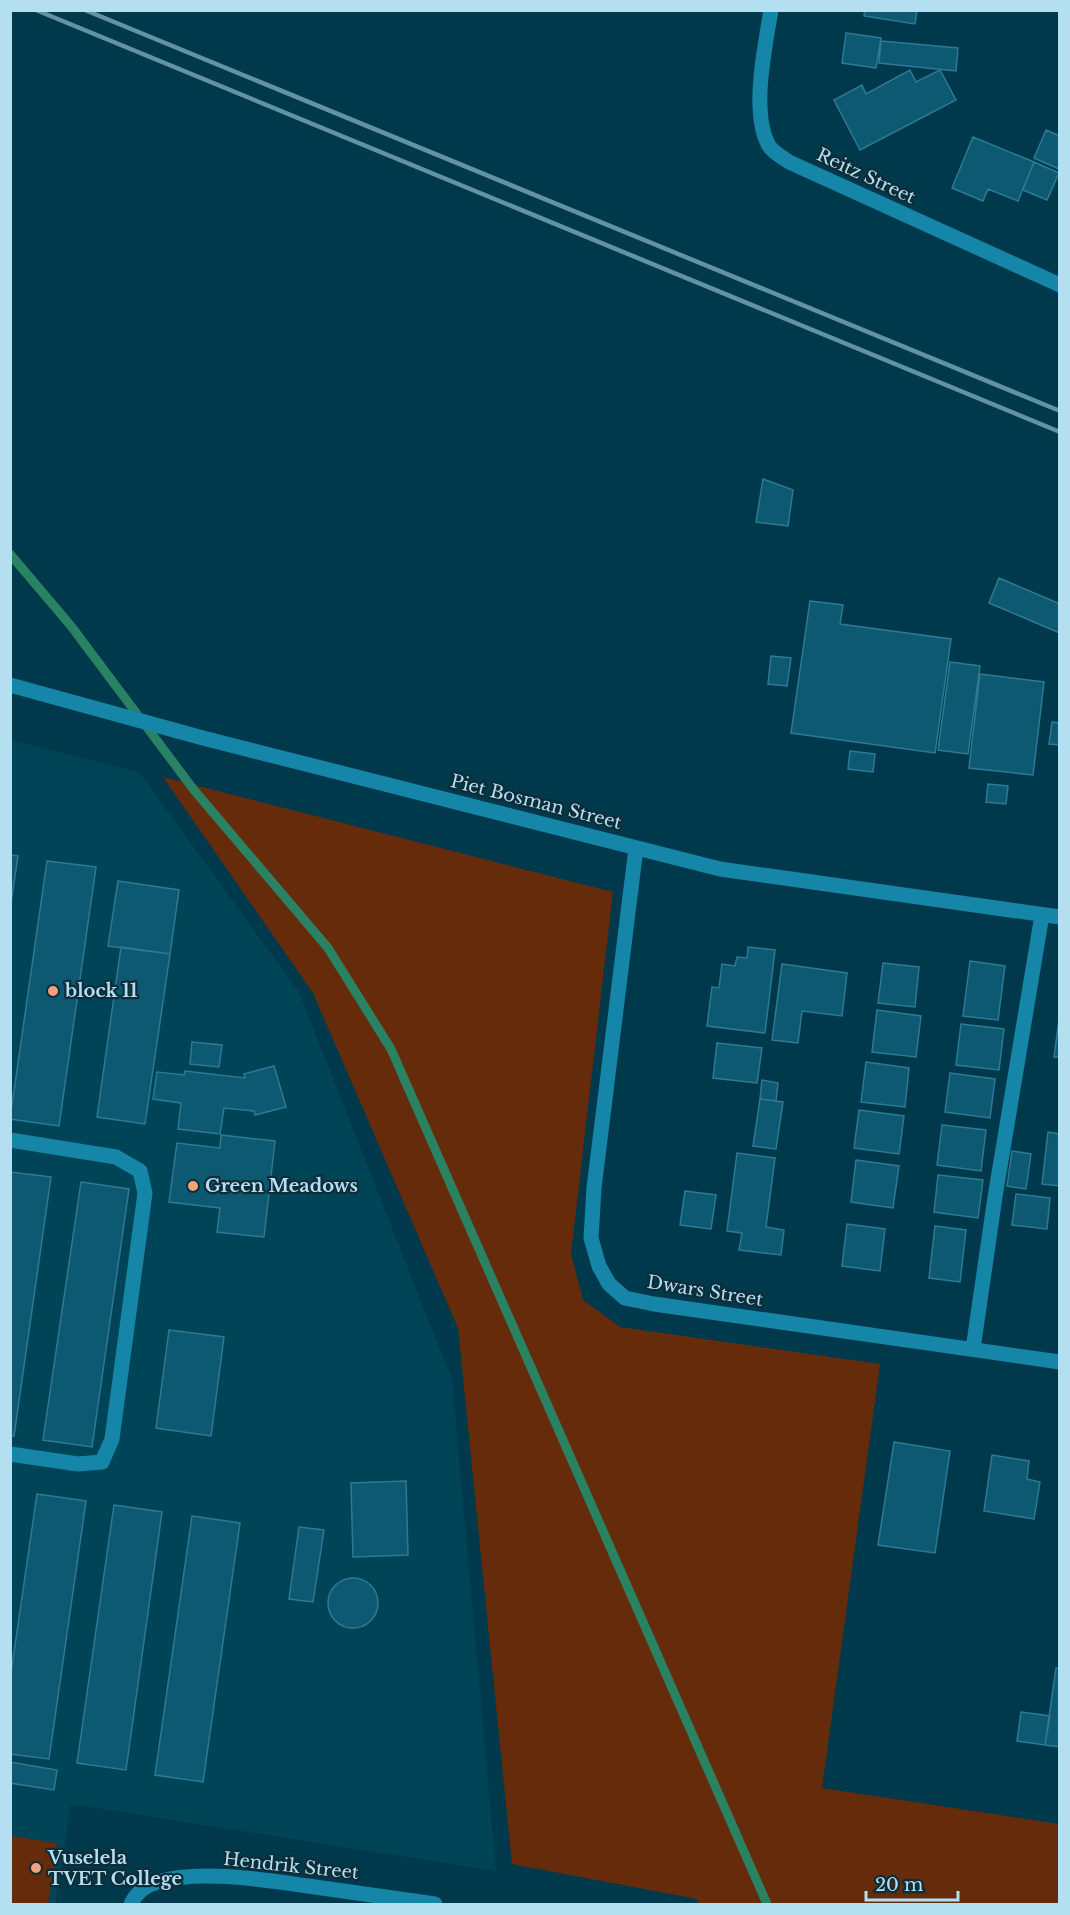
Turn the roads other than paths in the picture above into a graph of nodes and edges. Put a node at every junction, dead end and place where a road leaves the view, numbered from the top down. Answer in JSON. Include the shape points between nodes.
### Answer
{"nodes":[{"id":1,"x":771,"y":10,"type":"edge"},
{"id":2,"x":1059,"y":285,"type":"edge"},
{"id":3,"x":10,"y":685,"type":"edge"},
{"id":4,"x":636,"y":848,"type":"junction"},
{"id":5,"x":1042,"y":915,"type":"junction"},
{"id":6,"x":1059,"y":917,"type":"edge"},
{"id":7,"x":10,"y":1140,"type":"edge"},
{"id":8,"x":973,"y":1349,"type":"junction"},
{"id":9,"x":1059,"y":1362,"type":"edge"},
{"id":10,"x":10,"y":1454,"type":"edge"},
{"id":11,"x":131,"y":1905,"type":"edge"},
{"id":12,"x":435,"y":1905,"type":"edge"}],
"edges":[{"from":1,"to":2,"type":"street","name":"Reitz Street","via":[[760,87],[760,124],[768,146],[789,162]]},
{"from":3,"to":4,"type":"street","name":"Piet Bosman Street"},
{"from":4,"to":5,"type":"street","name":"Piet Bosman Street","via":[[720,869]]},
{"from":4,"to":8,"type":"street","name":"Dwars Street","via":[[594,1188],[591,1238],[609,1284],[625,1298],[654,1304]]},
{"from":5,"to":6,"type":"street","name":"Piet Bosman Street"},
{"from":5,"to":8,"type":"street"},
{"from":7,"to":10,"type":"street","via":[[116,1157],[140,1171],[145,1193],[112,1439],[102,1462],[78,1464]]},
{"from":8,"to":9,"type":"street","name":"Dwars Street"},
{"from":11,"to":12,"type":"street","name":"Hendrik Street","via":[[143,1889],[182,1877],[267,1881]]}]}
